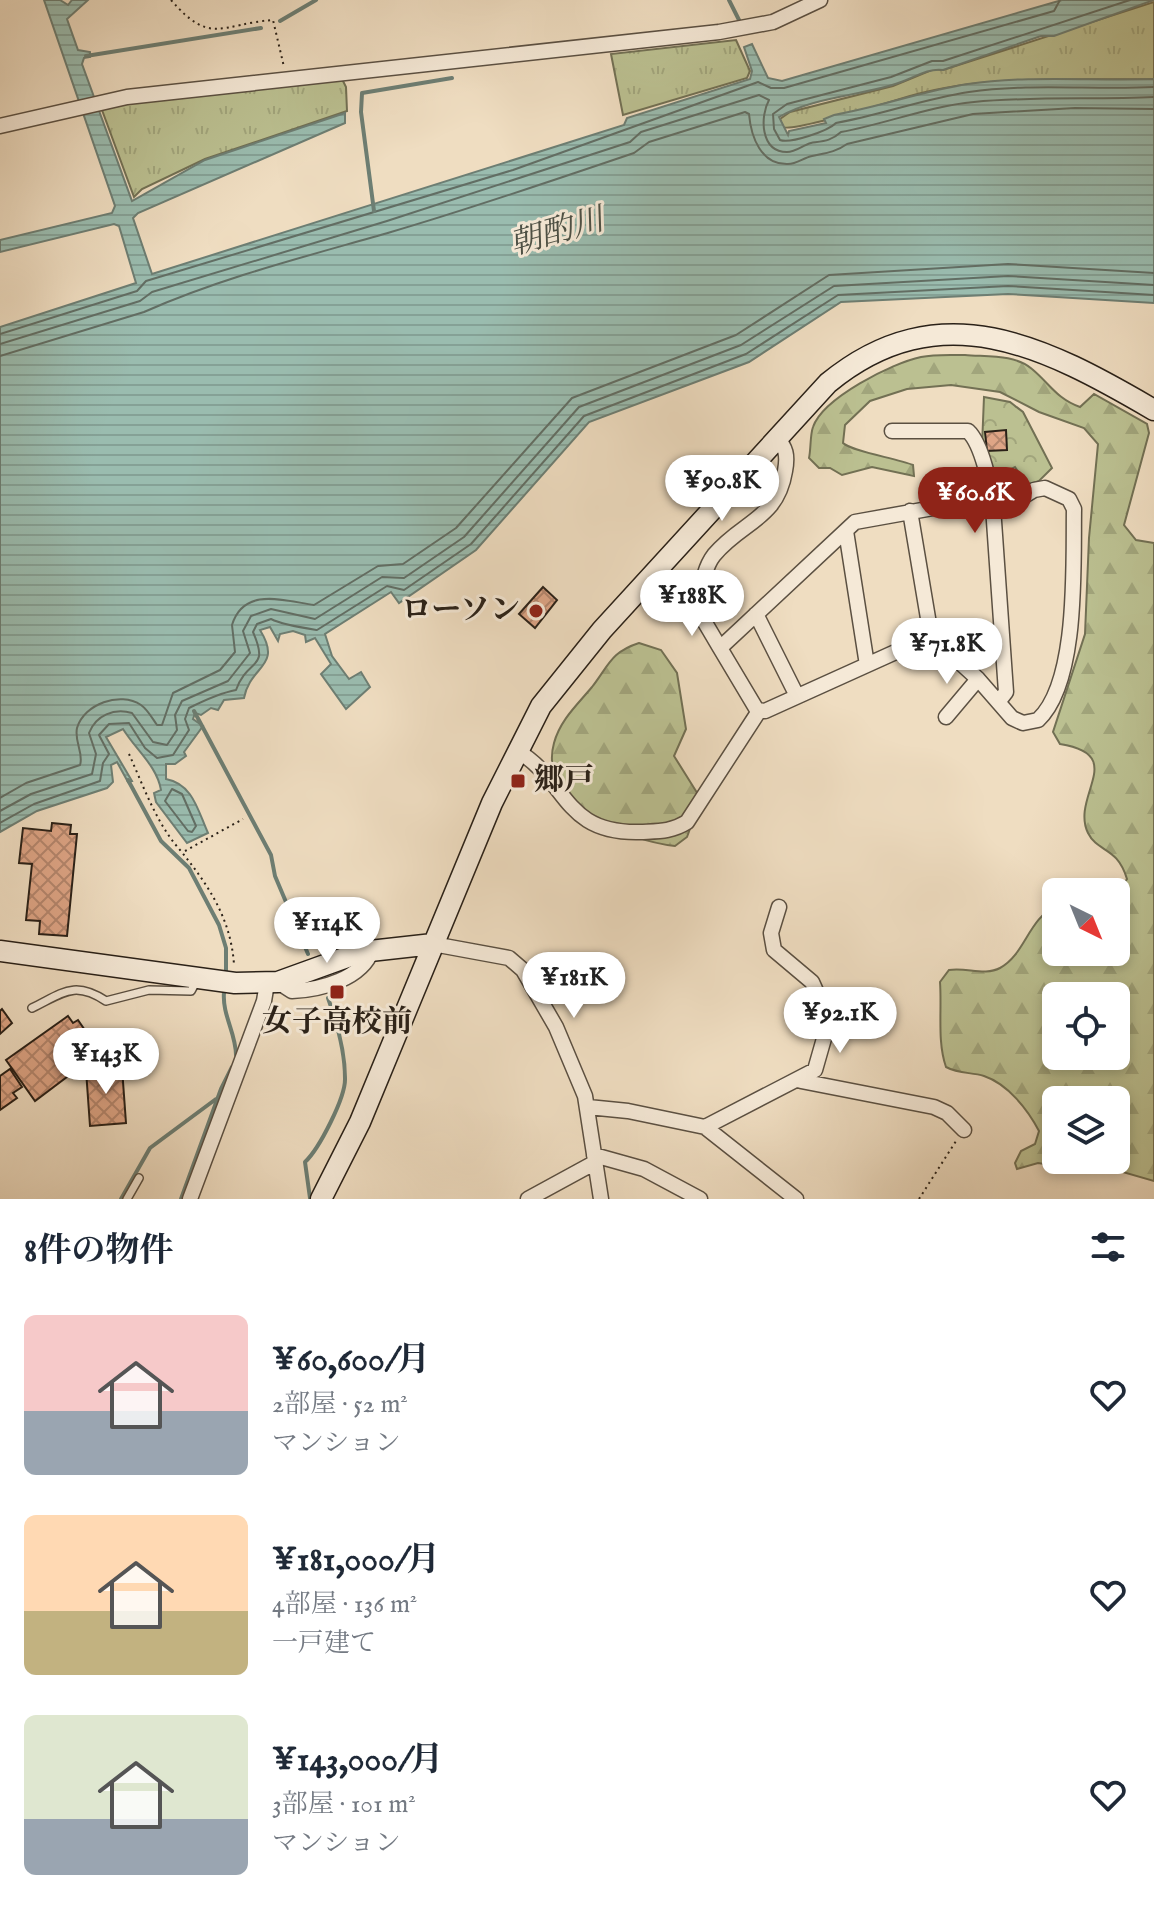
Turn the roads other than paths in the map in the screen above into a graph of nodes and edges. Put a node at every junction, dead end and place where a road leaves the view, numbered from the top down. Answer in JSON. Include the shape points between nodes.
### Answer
{"nodes":[{"id":1,"x":820,"y":0,"type":"edge"},
{"id":2,"x":0,"y":126,"type":"edge"},
{"id":3,"x":1154,"y":410,"type":"edge"},
{"id":4,"x":892,"y":431,"type":"dead end"},
{"id":5,"x":776,"y":436,"type":"junction"},
{"id":6,"x":993,"y":507,"type":"junction"},
{"id":7,"x":910,"y":511,"type":"junction"},
{"id":8,"x":846,"y":531,"type":"junction"},
{"id":9,"x":756,"y":614,"type":"junction"},
{"id":10,"x":931,"y":636,"type":"junction"},
{"id":11,"x":720,"y":648,"type":"junction"},
{"id":12,"x":867,"y":665,"type":"junction"},
{"id":13,"x":978,"y":679,"type":"junction"},
{"id":14,"x":797,"y":696,"type":"junction"},
{"id":15,"x":999,"y":701,"type":"junction"},
{"id":16,"x":759,"y":711,"type":"junction"},
{"id":17,"x":946,"y":717,"type":"dead end"},
{"id":18,"x":516,"y":750,"type":"junction"},
{"id":19,"x":779,"y":907,"type":"dead end"},
{"id":20,"x":433,"y":944,"type":"junction"},
{"id":21,"x":0,"y":951,"type":"edge"},
{"id":22,"x":197,"y":978,"type":"junction"},
{"id":23,"x":273,"y":982,"type":"junction"},
{"id":24,"x":32,"y":1008,"type":"dead end"},
{"id":25,"x":801,"y":1081,"type":"junction"},
{"id":26,"x":588,"y":1107,"type":"junction"},
{"id":27,"x":705,"y":1127,"type":"junction"},
{"id":28,"x":964,"y":1130,"type":"road end"},
{"id":29,"x":594,"y":1159,"type":"junction"},
{"id":30,"x":139,"y":1178,"type":"dead end"},
{"id":31,"x":127,"y":1199,"type":"edge"},
{"id":32,"x":190,"y":1199,"type":"edge"},
{"id":33,"x":321,"y":1199,"type":"edge"},
{"id":34,"x":528,"y":1199,"type":"edge"},
{"id":35,"x":601,"y":1199,"type":"edge"},
{"id":36,"x":700,"y":1199,"type":"edge"},
{"id":37,"x":796,"y":1199,"type":"edge"}],
"edges":[{"from":1,"to":2,"type":"street","via":[[773,22],[719,32],[102,102]]},
{"from":3,"to":5,"type":"main road","via":[[1027,345],[951,334],[903,342],[855,363]]},
{"from":4,"to":6,"type":"street","via":[[972,433],[991,485]]},
{"from":5,"to":11,"type":"street","via":[[787,457],[773,506],[714,555],[707,570],[697,609]]},
{"from":5,"to":18,"type":"main road","via":[[570,666]]},
{"from":6,"to":7,"type":"street","via":[[978,500]]},
{"from":6,"to":15,"type":"street","via":[[1006,692]]},
{"from":6,"to":15,"type":"street","via":[[1001,510],[1045,488],[1069,499],[1074,509],[1071,632],[1058,683],[1044,715],[1030,723],[1012,718]]},
{"from":7,"to":8,"type":"street","via":[[866,518]]},
{"from":7,"to":10,"type":"street"},
{"from":8,"to":9,"type":"street"},
{"from":8,"to":12,"type":"street"},
{"from":9,"to":11,"type":"street"},
{"from":9,"to":14,"type":"street"},
{"from":10,"to":12,"type":"street"},
{"from":10,"to":13,"type":"street"},
{"from":11,"to":16,"type":"street"},
{"from":12,"to":14,"type":"street"},
{"from":13,"to":15,"type":"street"},
{"from":13,"to":17,"type":"street"},
{"from":14,"to":16,"type":"street"},
{"from":16,"to":18,"type":"street","via":[[687,822],[673,831],[623,833],[583,820],[535,761]]},
{"from":18,"to":20,"type":"main road"},
{"from":19,"to":25,"type":"street","via":[[771,933],[774,950],[812,982],[825,1035],[815,1070]]},
{"from":20,"to":23,"type":"main road","via":[[372,950]]},
{"from":20,"to":26,"type":"street","via":[[509,958],[523,970],[556,1027]]},
{"from":20,"to":33,"type":"main road","via":[[360,1122]]},
{"from":21,"to":22,"type":"main road"},
{"from":22,"to":23,"type":"main road"},
{"from":22,"to":24,"type":"lane","via":[[191,991],[149,990],[106,1001],[75,988]]},
{"from":23,"to":32,"type":"street"},
{"from":25,"to":27,"type":"street"},
{"from":25,"to":28,"type":"street","via":[[934,1107]]},
{"from":26,"to":27,"type":"street"},
{"from":26,"to":29,"type":"street"},
{"from":27,"to":37,"type":"street"},
{"from":29,"to":34,"type":"street"},
{"from":29,"to":35,"type":"street"},
{"from":29,"to":36,"type":"street","via":[[644,1169]]},
{"from":30,"to":31,"type":"lane"}]}
